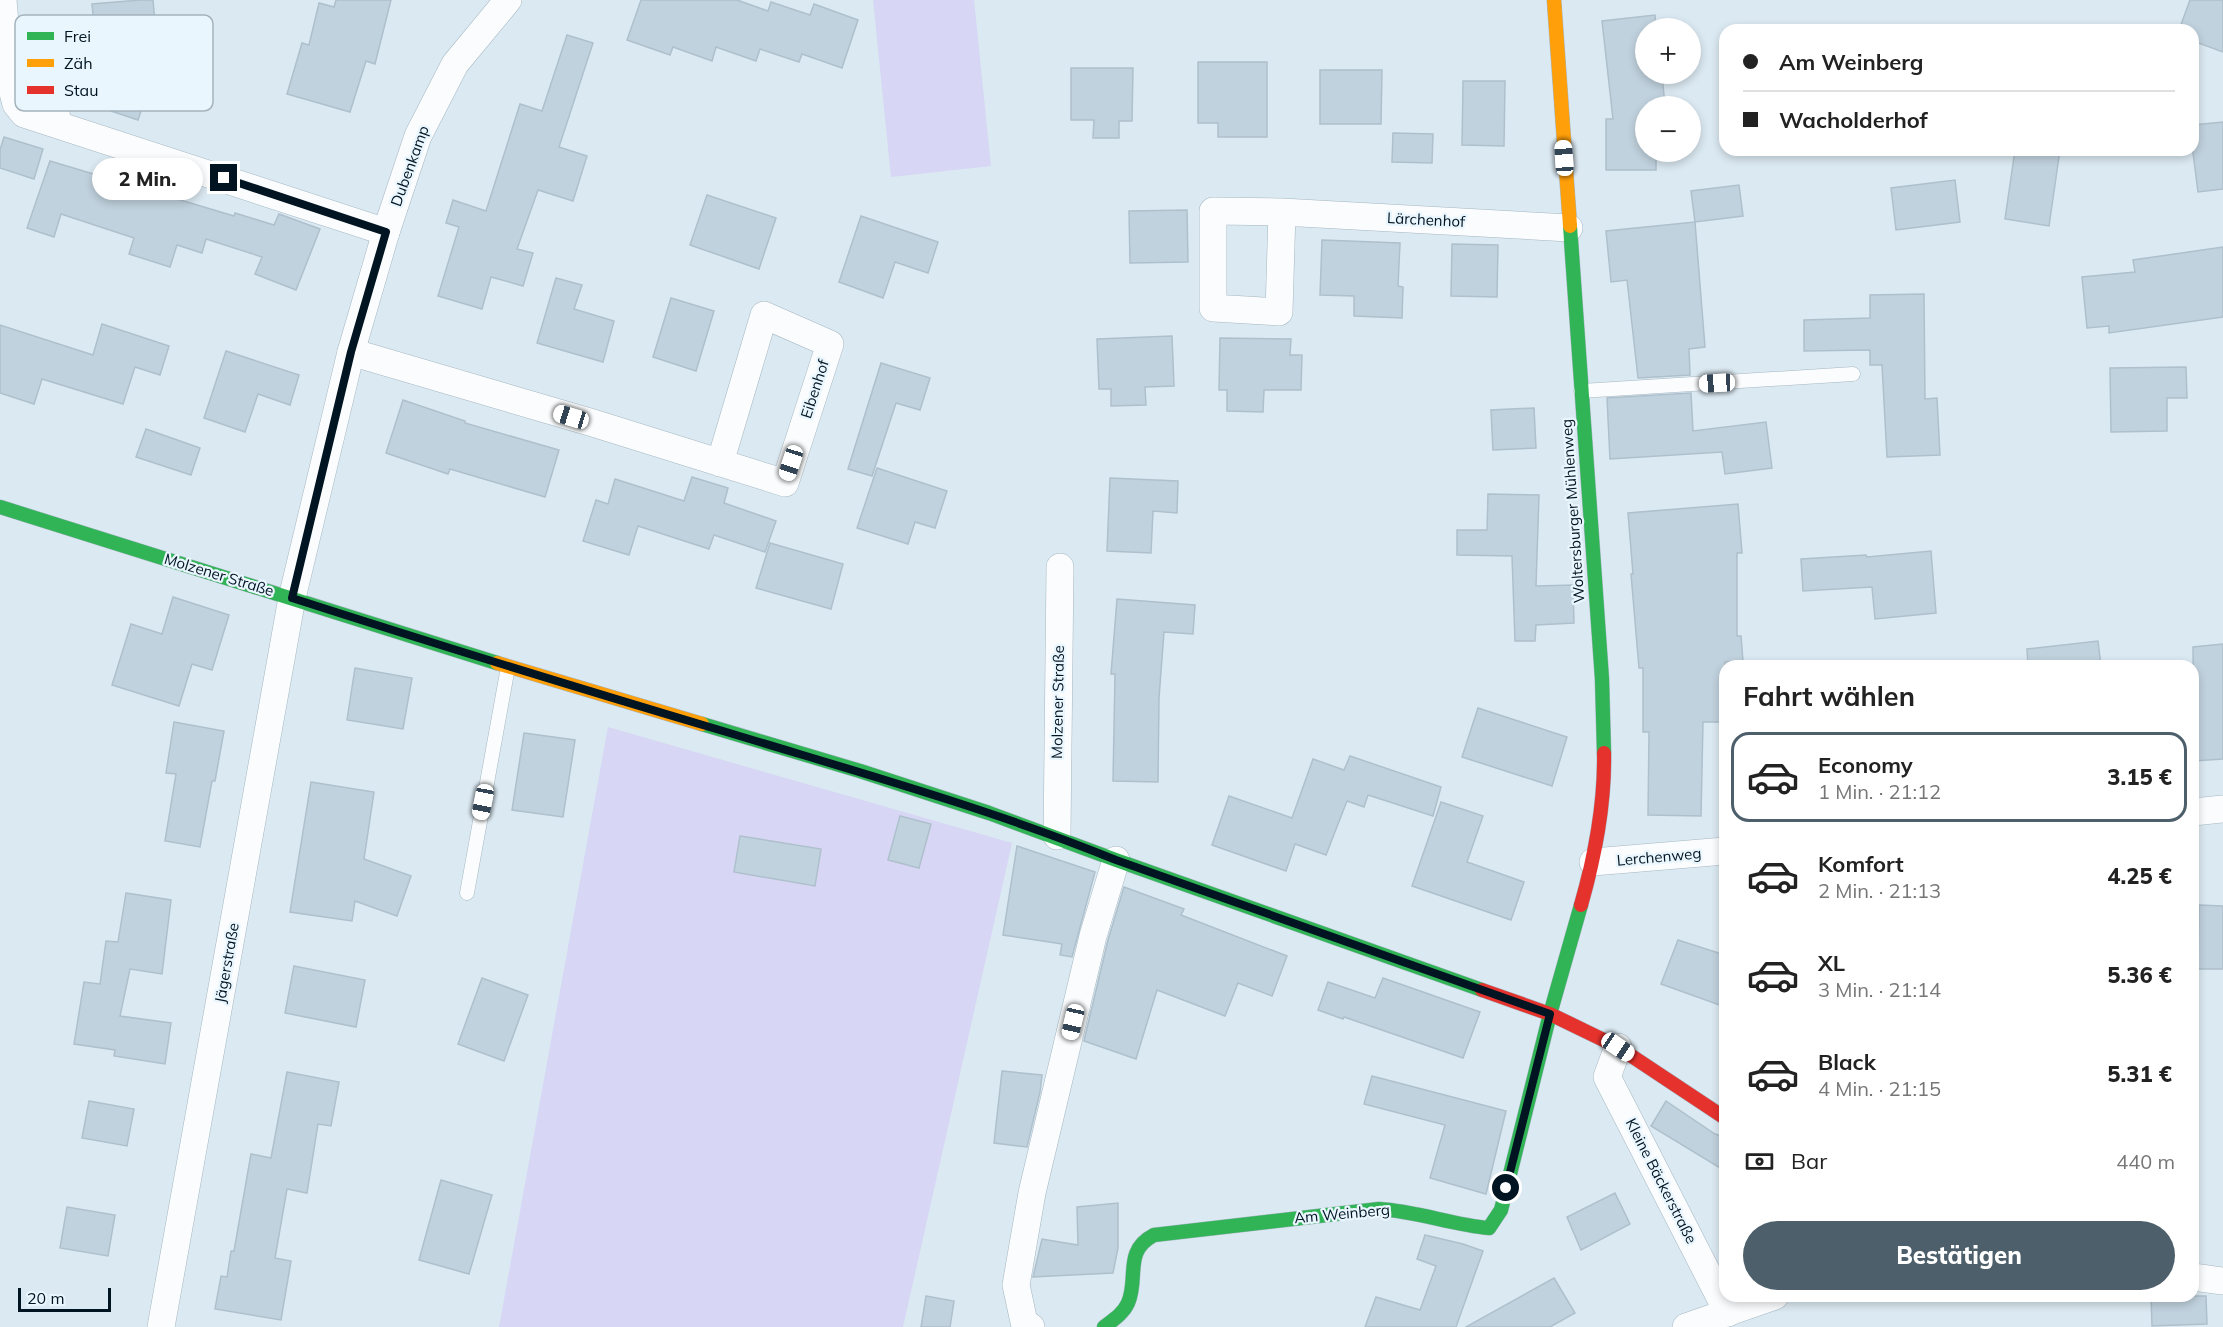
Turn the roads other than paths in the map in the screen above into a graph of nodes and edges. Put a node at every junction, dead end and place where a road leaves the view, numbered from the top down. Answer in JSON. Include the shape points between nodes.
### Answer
{"nodes":[{"id":1,"x":3,"y":0,"type":"edge"},
{"id":2,"x":1554,"y":0,"type":"edge"},
{"id":3,"x":504,"y":1,"type":"edge"},
{"id":4,"x":6,"y":39,"type":"junction"},
{"id":5,"x":15,"y":42,"type":"edge"},
{"id":6,"x":15,"y":100,"type":"edge"},
{"id":7,"x":22,"y":111,"type":"edge"},
{"id":8,"x":56,"y":111,"type":"edge"},
{"id":9,"x":58,"y":124,"type":"junction"},
{"id":10,"x":1282,"y":212,"type":"dead end"},
{"id":11,"x":1569,"y":228,"type":"junction"},
{"id":12,"x":386,"y":232,"type":"junction"},
{"id":13,"x":351,"y":352,"type":"junction"},
{"id":14,"x":1853,"y":374,"type":"dead end"},
{"id":15,"x":1581,"y":391,"type":"junction"},
{"id":16,"x":720,"y":463,"type":"junction"},
{"id":17,"x":0,"y":507,"type":"edge"},
{"id":18,"x":1060,"y":567,"type":"dead end"},
{"id":19,"x":292,"y":598,"type":"junction"},
{"id":20,"x":508,"y":667,"type":"junction"},
{"id":21,"x":2223,"y":809,"type":"edge"},
{"id":22,"x":2199,"y":811,"type":"edge"},
{"id":23,"x":1057,"y":836,"type":"junction"},
{"id":24,"x":1719,"y":852,"type":"edge"},
{"id":25,"x":1116,"y":860,"type":"junction"},
{"id":26,"x":1593,"y":862,"type":"junction"},
{"id":27,"x":467,"y":893,"type":"dead end"},
{"id":28,"x":1550,"y":1014,"type":"junction"},
{"id":29,"x":1618,"y":1047,"type":"junction"},
{"id":30,"x":1719,"y":1114,"type":"edge"},
{"id":31,"x":2199,"y":1278,"type":"edge"},
{"id":32,"x":2223,"y":1281,"type":"edge"},
{"id":33,"x":1719,"y":1295,"type":"edge"},
{"id":34,"x":1722,"y":1302,"type":"edge"},
{"id":35,"x":1758,"y":1302,"type":"edge"},
{"id":36,"x":1728,"y":1313,"type":"junction"},
{"id":37,"x":162,"y":1327,"type":"edge"},
{"id":38,"x":1031,"y":1327,"type":"edge"},
{"id":39,"x":1104,"y":1327,"type":"edge"},
{"id":40,"x":1686,"y":1327,"type":"edge"}],
"edges":[{"from":1,"to":4,"type":"street"},
{"from":2,"to":11,"type":"street","name":"Woltersburger Mühlenweg"},
{"from":3,"to":12,"type":"street","name":"Dubenkamp","via":[[454,64],[418,136]]},
{"from":4,"to":5,"type":"street"},
{"from":4,"to":6,"type":"street"},
{"from":7,"to":9,"type":"street"},
{"from":8,"to":9,"type":"street"},
{"from":9,"to":12,"type":"street"},
{"from":10,"to":11,"type":"street","name":"Lärchenhof"},
{"from":11,"to":15,"type":"street","name":"Woltersburger Mühlenweg"},
{"from":12,"to":13,"type":"street","name":"Dubenkamp"},
{"from":13,"to":16,"type":"street","name":"Eibenhof"},
{"from":13,"to":19,"type":"street","name":"Dubenkamp"},
{"from":14,"to":15,"type":"lane"},
{"from":15,"to":26,"type":"street","name":"Woltersburger Mühlenweg","via":[[1602,679],[1604,777]]},
{"from":16,"to":16,"type":"street","name":"Eibenhof","via":[[785,483],[830,344],[764,315]]},
{"from":17,"to":19,"type":"street","name":"Molzener Straße"},
{"from":18,"to":23,"type":"street","name":"Molzener Straße"},
{"from":19,"to":20,"type":"street","name":"Molzener Straße"},
{"from":19,"to":37,"type":"street","name":"Jägerstraße"},
{"from":20,"to":23,"type":"street","name":"Molzener Straße","via":[[906,786]]},
{"from":20,"to":27,"type":"lane"},
{"from":21,"to":22,"type":"street"},
{"from":23,"to":25,"type":"street","name":"Molzener Straße"},
{"from":24,"to":26,"type":"street","name":"Lerchenweg"},
{"from":25,"to":28,"type":"street","name":"Molzener Straße"},
{"from":25,"to":38,"type":"street","via":[[1093,936],[1028,1216],[1016,1284],[1024,1322]]},
{"from":26,"to":28,"type":"street","name":"Woltersburger Mühlenweg"},
{"from":28,"to":29,"type":"street","name":"Molzener Straße"},
{"from":28,"to":39,"type":"street","name":"Am Weinberg","via":[[1501,1210],[1489,1228],[1473,1228],[1401,1209],[1379,1209],[1154,1235],[1140,1243],[1133,1260],[1132,1292],[1127,1307],[1117,1320]]},
{"from":29,"to":30,"type":"street","name":"Molzener Straße"},
{"from":29,"to":33,"type":"street","name":"Kleine Bäckerstraße","via":[[1607,1077]]},
{"from":31,"to":32,"type":"street"},
{"from":34,"to":36,"type":"street","name":"Kleine Bäckerstraße"},
{"from":35,"to":36,"type":"street"},
{"from":36,"to":40,"type":"street"}]}
